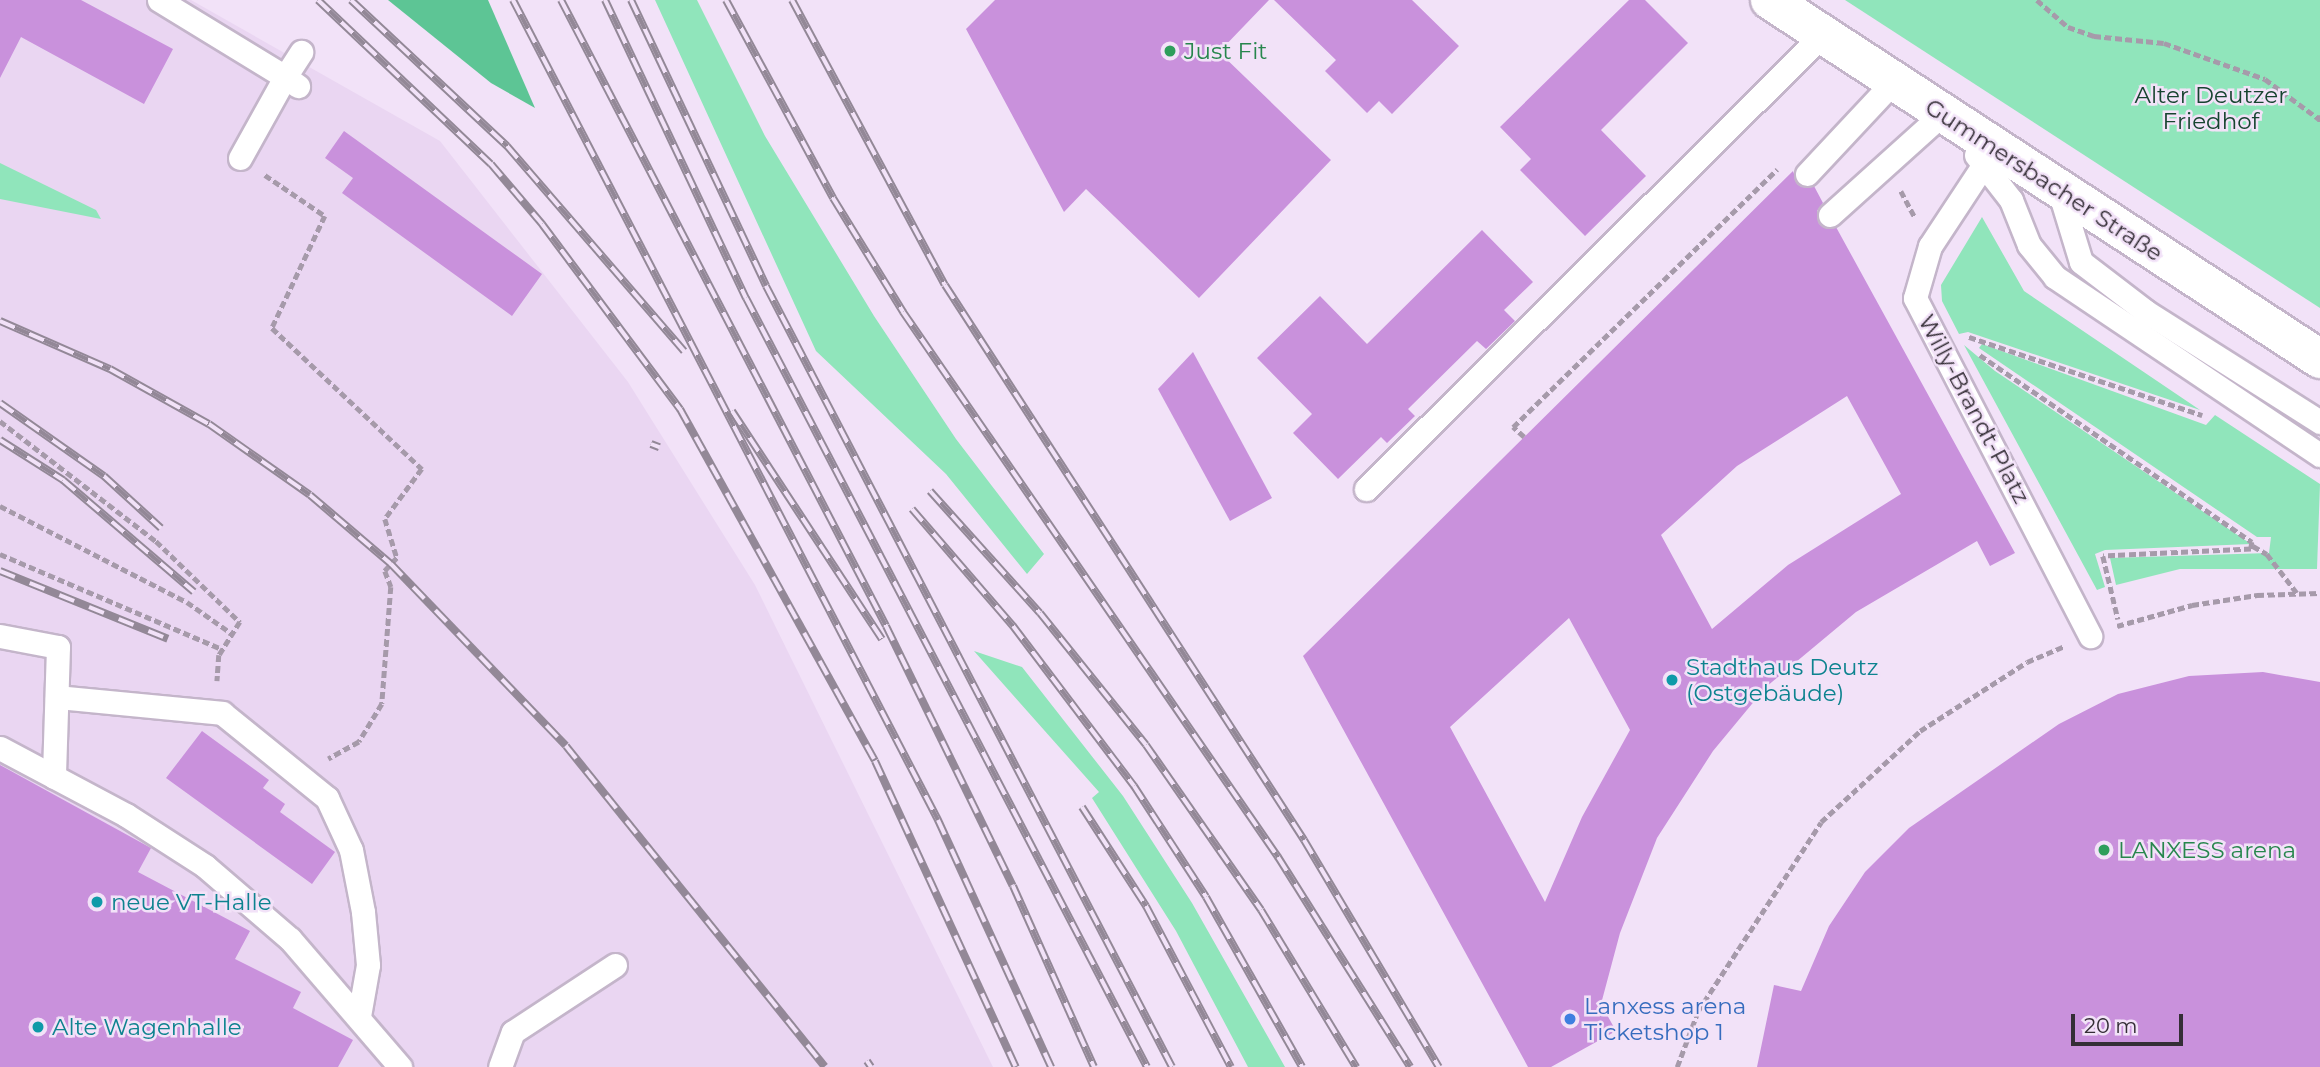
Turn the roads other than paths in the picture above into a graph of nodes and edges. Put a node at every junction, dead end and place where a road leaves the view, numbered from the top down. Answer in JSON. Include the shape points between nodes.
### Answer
{"nodes":[{"id":1,"x":159,"y":0,"type":"edge"},
{"id":2,"x":1770,"y":0,"type":"edge"},
{"id":3,"x":1822,"y":36,"type":"junction"},
{"id":4,"x":301,"y":52,"type":"dead end"},
{"id":5,"x":291,"y":82,"type":"junction"},
{"id":6,"x":1893,"y":82,"type":"junction"},
{"id":7,"x":1950,"y":119,"type":"junction"},
{"id":8,"x":240,"y":158,"type":"road end"},
{"id":9,"x":1988,"y":158,"type":"junction"},
{"id":10,"x":1807,"y":174,"type":"dead end"},
{"id":11,"x":2059,"y":190,"type":"junction"},
{"id":12,"x":1830,"y":215,"type":"dead end"},
{"id":13,"x":2320,"y":359,"type":"edge"},
{"id":14,"x":2320,"y":422,"type":"edge"},
{"id":15,"x":2320,"y":455,"type":"edge"},
{"id":16,"x":1366,"y":489,"type":"dead end"},
{"id":17,"x":0,"y":636,"type":"edge"},
{"id":18,"x":2090,"y":636,"type":"road end"},
{"id":19,"x":57,"y":697,"type":"junction"},
{"id":20,"x":0,"y":748,"type":"edge"},
{"id":21,"x":54,"y":777,"type":"junction"},
{"id":22,"x":615,"y":965,"type":"dead end"},
{"id":23,"x":359,"y":1016,"type":"junction"},
{"id":24,"x":400,"y":1067,"type":"edge"},
{"id":25,"x":500,"y":1067,"type":"edge"}],
"edges":[{"from":1,"to":5,"type":"lane"},
{"from":2,"to":3,"type":"street","name":"Gummersbacher Straße"},
{"from":3,"to":6,"type":"street","name":"Gummersbacher Straße"},
{"from":3,"to":16,"type":"lane"},
{"from":4,"to":5,"type":"lane"},
{"from":5,"to":8,"type":"lane"},
{"from":6,"to":7,"type":"street","name":"Gummersbacher Straße"},
{"from":6,"to":10,"type":"lane"},
{"from":7,"to":9,"type":"street","name":"Gummersbacher Straße"},
{"from":7,"to":12,"type":"lane","via":[[1886,164]]},
{"from":9,"to":11,"type":"street","name":"Gummersbacher Straße"},
{"from":9,"to":15,"type":"lane","via":[[2029,244],[2055,277]]},
{"from":9,"to":18,"type":"lane","name":"Willy-Brandt-Platz","via":[[1930,246],[1915,298]]},
{"from":11,"to":13,"type":"street","name":"Gummersbacher Straße"},
{"from":11,"to":14,"type":"lane","via":[[2081,262],[2146,311]]},
{"from":17,"to":19,"type":"lane","via":[[58,647]]},
{"from":19,"to":21,"type":"lane"},
{"from":19,"to":23,"type":"lane","via":[[222,713],[327,798],[351,850],[363,912],[368,965]]},
{"from":20,"to":21,"type":"lane"},
{"from":21,"to":23,"type":"lane","via":[[205,866],[290,939]]},
{"from":22,"to":25,"type":"lane","via":[[513,1032]]},
{"from":23,"to":24,"type":"lane"}]}
